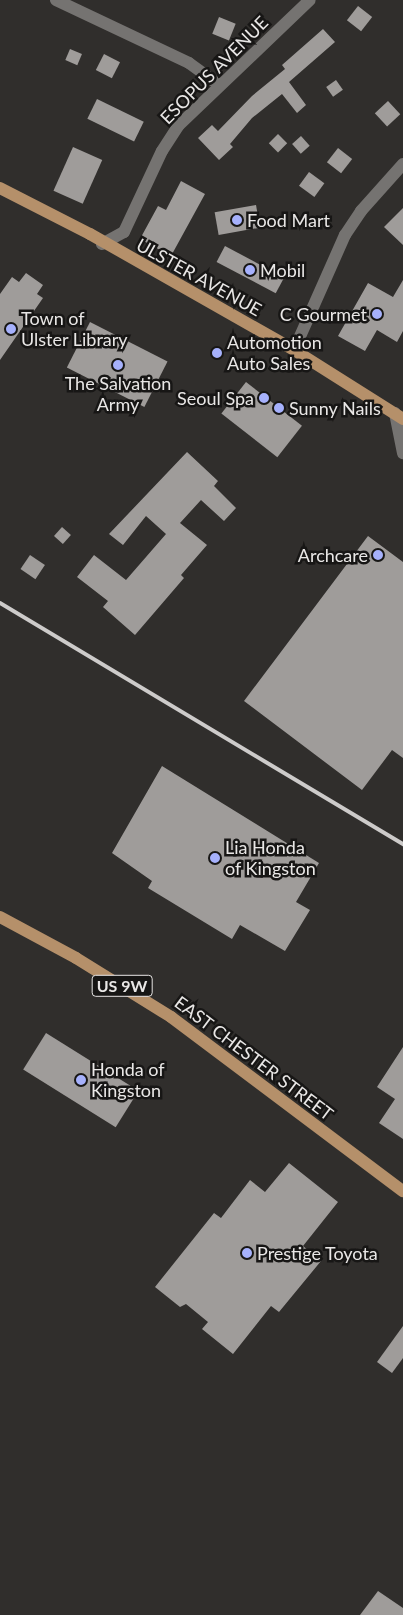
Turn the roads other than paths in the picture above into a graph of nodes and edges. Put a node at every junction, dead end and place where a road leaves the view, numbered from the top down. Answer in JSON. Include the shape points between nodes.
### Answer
{"nodes":[{"id":1,"x":56,"y":0,"type":"edge"},
{"id":2,"x":310,"y":0,"type":"edge"},
{"id":3,"x":219,"y":85,"type":"junction"},
{"id":4,"x":403,"y":164,"type":"edge"},
{"id":5,"x":0,"y":188,"type":"edge"},
{"id":6,"x":102,"y":244,"type":"junction"},
{"id":7,"x":294,"y":350,"type":"junction"},
{"id":8,"x":399,"y":416,"type":"edge"},
{"id":9,"x":403,"y":453,"type":"edge"},
{"id":10,"x":0,"y":917,"type":"edge"},
{"id":11,"x":403,"y":1191,"type":"edge"}],
"edges":[{"from":1,"to":3,"type":"street","via":[[189,63]]},
{"from":2,"to":3,"type":"street","name":"ESOPUS AVENUE"},
{"from":3,"to":6,"type":"street","name":"ESOPUS AVENUE","via":[[178,126],[162,150],[124,232]]},
{"from":4,"to":7,"type":"street","via":[[361,211],[345,235]]},
{"from":5,"to":6,"type":"main road","name":"ULSTER AVENUE","via":[[90,234]]},
{"from":6,"to":7,"type":"main road","name":"ULSTER AVENUE"},
{"from":7,"to":8,"type":"main road","name":"ULSTER AVENUE"},
{"from":8,"to":9,"type":"street"},
{"from":10,"to":11,"type":"main road","name":"EAST CHESTER STREET","number":"US 9W","via":[[76,958],[171,1017]]}]}
